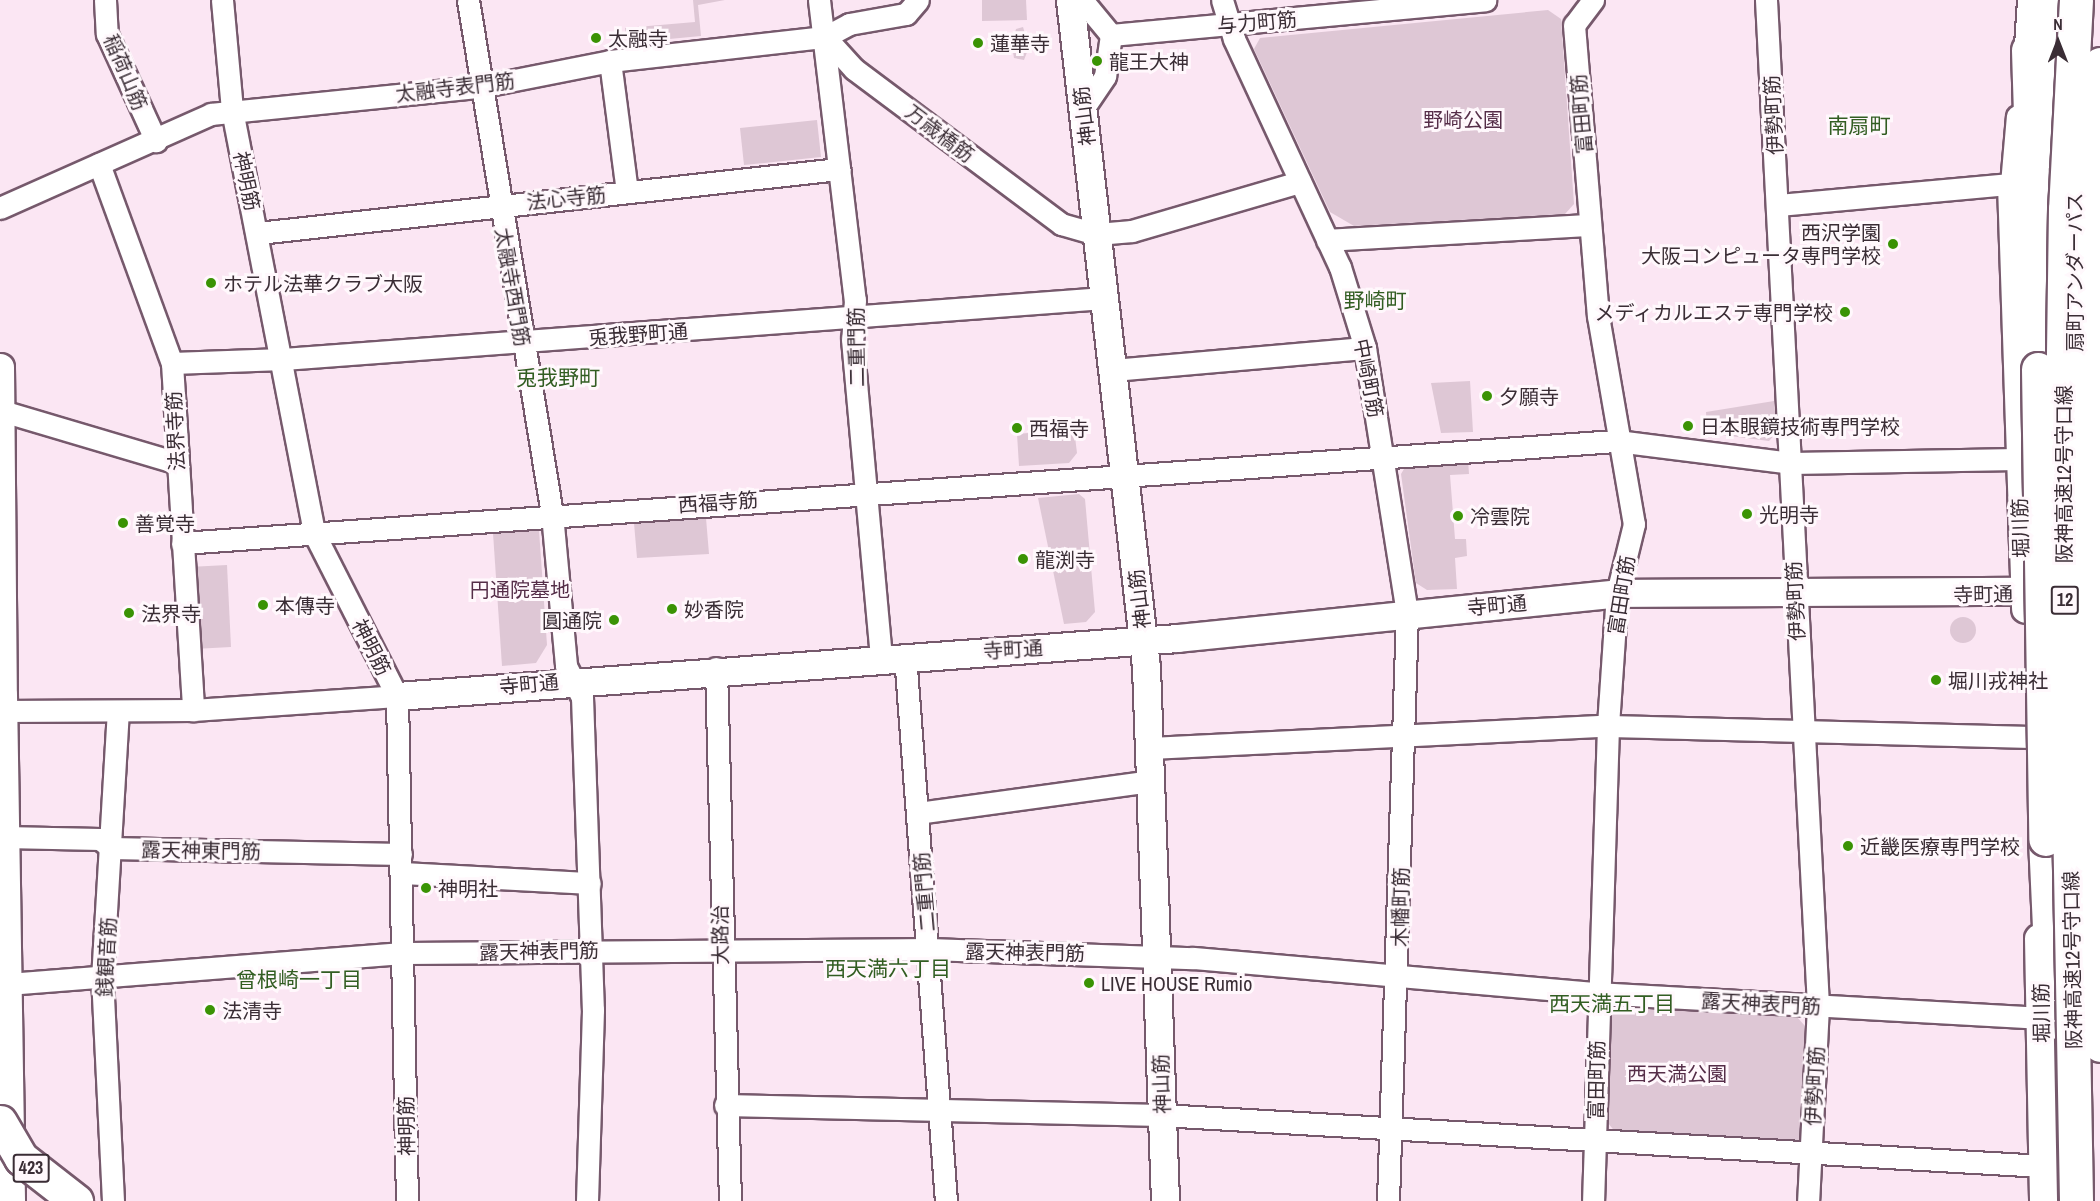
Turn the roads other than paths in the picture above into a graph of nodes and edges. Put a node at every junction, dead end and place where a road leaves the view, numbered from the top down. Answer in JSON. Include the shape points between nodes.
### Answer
{"nodes":[{"id":1,"x":105,"y":0,"type":"edge"},
{"id":2,"x":222,"y":0,"type":"edge"},
{"id":3,"x":468,"y":0,"type":"edge"},
{"id":4,"x":819,"y":0,"type":"edge"},
{"id":5,"x":918,"y":0,"type":"edge"},
{"id":6,"x":1070,"y":0,"type":"edge"},
{"id":7,"x":1082,"y":0,"type":"edge"},
{"id":8,"x":1222,"y":0,"type":"edge"},
{"id":9,"x":1485,"y":0,"type":"edge"},
{"id":10,"x":1593,"y":0,"type":"edge"},
{"id":11,"x":1766,"y":0,"type":"edge"},
{"id":12,"x":2028,"y":0,"type":"edge"},
{"id":13,"x":2048,"y":0,"type":"edge"},
{"id":14,"x":2075,"y":0,"type":"edge"},
{"id":15,"x":1228,"y":25,"type":"junction"},
{"id":16,"x":1111,"y":35,"type":"junction"},
{"id":17,"x":825,"y":37,"type":"junction"},
{"id":18,"x":2028,"y":50,"type":"junction"},
{"id":19,"x":610,"y":61,"type":"junction"},
{"id":20,"x":2100,"y":64,"type":"edge"},
{"id":21,"x":479,"y":87,"type":"junction"},
{"id":22,"x":1083,"y":109,"type":"junction"},
{"id":23,"x":232,"y":110,"type":"junction"},
{"id":24,"x":156,"y":141,"type":"junction"},
{"id":25,"x":99,"y":164,"type":"junction"},
{"id":26,"x":839,"y":169,"type":"junction"},
{"id":27,"x":1300,"y":182,"type":"junction"},
{"id":28,"x":2011,"y":184,"type":"junction"},
{"id":29,"x":627,"y":192,"type":"junction"},
{"id":30,"x":498,"y":205,"type":"junction"},
{"id":31,"x":1778,"y":205,"type":"junction"},
{"id":32,"x":0,"y":208,"type":"edge"},
{"id":33,"x":1590,"y":225,"type":"junction"},
{"id":34,"x":258,"y":233,"type":"junction"},
{"id":35,"x":1097,"y":234,"type":"junction"},
{"id":36,"x":1327,"y":240,"type":"junction"},
{"id":37,"x":2035,"y":259,"type":"junction"},
{"id":38,"x":1104,"y":298,"type":"junction"},
{"id":39,"x":854,"y":318,"type":"junction"},
{"id":40,"x":523,"y":343,"type":"junction"},
{"id":41,"x":1365,"y":348,"type":"junction"},
{"id":42,"x":283,"y":359,"type":"junction"},
{"id":43,"x":172,"y":363,"type":"junction"},
{"id":44,"x":0,"y":367,"type":"edge"},
{"id":45,"x":1112,"y":370,"type":"junction"},
{"id":46,"x":2,"y":411,"type":"junction"},
{"id":47,"x":1617,"y":441,"type":"junction"},
{"id":48,"x":1385,"y":459,"type":"junction"},
{"id":49,"x":2017,"y":459,"type":"junction"},
{"id":50,"x":177,"y":463,"type":"junction"},
{"id":51,"x":1791,"y":463,"type":"junction"},
{"id":52,"x":1123,"y":476,"type":"junction"},
{"id":53,"x":866,"y":492,"type":"junction"},
{"id":54,"x":552,"y":514,"type":"junction"},
{"id":55,"x":314,"y":533,"type":"junction"},
{"id":56,"x":182,"y":543,"type":"junction"},
{"id":57,"x":2087,"y":589,"type":"edge"},
{"id":58,"x":1617,"y":593,"type":"junction"},
{"id":59,"x":1794,"y":593,"type":"junction"},
{"id":60,"x":2024,"y":593,"type":"junction"},
{"id":61,"x":1407,"y":613,"type":"junction"},
{"id":62,"x":1144,"y":640,"type":"junction"},
{"id":63,"x":893,"y":656,"type":"junction"},
{"id":64,"x":716,"y":668,"type":"junction"},
{"id":65,"x":572,"y":680,"type":"junction"},
{"id":66,"x":397,"y":696,"type":"junction"},
{"id":67,"x":1,"y":706,"type":"edge"},
{"id":68,"x":193,"y":710,"type":"junction"},
{"id":69,"x":118,"y":712,"type":"junction"},
{"id":70,"x":1608,"y":726,"type":"junction"},
{"id":71,"x":1803,"y":732,"type":"junction"},
{"id":72,"x":1404,"y":735,"type":"junction"},
{"id":73,"x":2031,"y":737,"type":"junction"},
{"id":74,"x":1150,"y":748,"type":"junction"},
{"id":75,"x":1151,"y":781,"type":"junction"},
{"id":76,"x":918,"y":813,"type":"junction"},
{"id":77,"x":2079,"y":824,"type":"junction"},
{"id":78,"x":4,"y":837,"type":"junction"},
{"id":79,"x":111,"y":848,"type":"junction"},
{"id":80,"x":403,"y":864,"type":"junction"},
{"id":81,"x":590,"y":883,"type":"junction"},
{"id":82,"x":721,"y":948,"type":"junction"},
{"id":83,"x":929,"y":949,"type":"junction"},
{"id":84,"x":592,"y":951,"type":"junction"},
{"id":85,"x":405,"y":953,"type":"junction"},
{"id":86,"x":1157,"y":956,"type":"junction"},
{"id":87,"x":1398,"y":976,"type":"junction"},
{"id":88,"x":102,"y":979,"type":"junction"},
{"id":89,"x":8,"y":984,"type":"junction"},
{"id":90,"x":1597,"y":993,"type":"junction"},
{"id":91,"x":1818,"y":1006,"type":"junction"},
{"id":92,"x":2041,"y":1018,"type":"junction"},
{"id":93,"x":2087,"y":1052,"type":"edge"},
{"id":94,"x":724,"y":1105,"type":"junction"},
{"id":95,"x":943,"y":1110,"type":"junction"},
{"id":96,"x":1161,"y":1115,"type":"junction"},
{"id":97,"x":0,"y":1122,"type":"edge"},
{"id":98,"x":1392,"y":1128,"type":"junction"},
{"id":99,"x":1595,"y":1142,"type":"junction"},
{"id":100,"x":1811,"y":1153,"type":"junction"},
{"id":101,"x":0,"y":1166,"type":"edge"},
{"id":102,"x":2043,"y":1166,"type":"junction"},
{"id":103,"x":2086,"y":1167,"type":"dead end"},
{"id":104,"x":15,"y":1200,"type":"edge"},
{"id":105,"x":76,"y":1201,"type":"edge"},
{"id":106,"x":113,"y":1201,"type":"edge"},
{"id":107,"x":407,"y":1201,"type":"edge"},
{"id":108,"x":587,"y":1201,"type":"edge"},
{"id":109,"x":730,"y":1201,"type":"edge"},
{"id":110,"x":946,"y":1201,"type":"edge"},
{"id":111,"x":1165,"y":1201,"type":"edge"},
{"id":112,"x":1388,"y":1201,"type":"edge"},
{"id":113,"x":1593,"y":1201,"type":"edge"},
{"id":114,"x":1808,"y":1201,"type":"edge"},
{"id":115,"x":2043,"y":1201,"type":"edge"},
{"id":116,"x":2076,"y":1201,"type":"edge"}],
"edges":[{"from":1,"to":24,"type":"street","name":"稲荷山筋","via":[[107,34]]},
{"from":2,"to":23,"type":"street","name":"神明筋"},
{"from":3,"to":21,"type":"street","name":"太融寺西門筋"},
{"from":4,"to":17,"type":"street"},
{"from":5,"to":17,"type":"street","name":"太融寺表門筋","via":[[906,14],[849,24]]},
{"from":6,"to":22,"type":"street","name":"神山筋"},
{"from":7,"to":16,"type":"street"},
{"from":8,"to":15,"type":"street","name":"中崎町筋"},
{"from":9,"to":15,"type":"street","name":"与力町筋"},
{"from":10,"to":33,"type":"street","name":"富田町筋","via":[[1574,25]]},
{"from":11,"to":31,"type":"street","name":"伊勢町筋"},
{"from":12,"to":18,"type":"street","name":"堀川筋"},
{"from":13,"to":37,"type":"street","via":[[2048,101]]},
{"from":14,"to":57,"type":"street","name":"扇町アンダーパス","via":[[2074,544]]},
{"from":14,"to":93,"type":"highway","name":"阪神高速12号守口線","number":"12","bridge":true,"via":[[2062,407]]},
{"from":15,"to":16,"type":"street","name":"与力町筋"},
{"from":15,"to":27,"type":"street","name":"中崎町筋"},
{"from":16,"to":22,"type":"street","via":[[1105,76]]},
{"from":17,"to":19,"type":"street","name":"太融寺表門筋"},
{"from":17,"to":26,"type":"street","name":"二重門筋"},
{"from":17,"to":35,"type":"street","name":"万歳橋筋","via":[[854,69],[1061,224]]},
{"from":18,"to":28,"type":"street","name":"堀川筋"},
{"from":18,"to":37,"type":"highway","via":[[2030,247]]},
{"from":19,"to":21,"type":"street","name":"太融寺表門筋"},
{"from":19,"to":29,"type":"street"},
{"from":20,"to":93,"type":"highway","name":"阪神高速12号守口線","number":"12","bridge":true,"via":[[2091,199]]},
{"from":21,"to":23,"type":"street","name":"太融寺表門筋"},
{"from":21,"to":30,"type":"street","name":"太融寺西門筋"},
{"from":22,"to":35,"type":"street","name":"神山筋"},
{"from":23,"to":24,"type":"street","name":"太融寺表門筋","via":[[211,114]]},
{"from":23,"to":34,"type":"street","name":"神明筋"},
{"from":24,"to":25,"type":"street","name":"太融寺表門筋"},
{"from":25,"to":32,"type":"street","name":"太融寺表門筋"},
{"from":25,"to":43,"type":"street","name":"法界寺筋"},
{"from":26,"to":29,"type":"street","name":"法心寺筋"},
{"from":26,"to":39,"type":"street","name":"二重門筋"},
{"from":27,"to":35,"type":"street","via":[[1132,231]]},
{"from":27,"to":36,"type":"street","name":"中崎町筋"},
{"from":28,"to":31,"type":"street"},
{"from":28,"to":49,"type":"street","name":"堀川筋"},
{"from":29,"to":30,"type":"street","name":"法心寺筋"},
{"from":30,"to":34,"type":"street","name":"法心寺筋"},
{"from":30,"to":40,"type":"street","name":"太融寺西門筋"},
{"from":31,"to":51,"type":"street","name":"伊勢町筋"},
{"from":33,"to":36,"type":"street"},
{"from":33,"to":47,"type":"street","name":"富田町筋"},
{"from":34,"to":42,"type":"street","name":"神明筋"},
{"from":35,"to":38,"type":"street","name":"神山筋"},
{"from":36,"to":41,"type":"street","name":"中崎町筋"},
{"from":37,"to":93,"type":"highway","bridge":true,"via":[[2049,915],[2055,976]]},
{"from":38,"to":39,"type":"street","name":"兎我野町通"},
{"from":38,"to":45,"type":"street","name":"神山筋"},
{"from":39,"to":40,"type":"street","name":"兎我野町通"},
{"from":39,"to":53,"type":"street","name":"二重門筋"},
{"from":40,"to":42,"type":"street","name":"兎我野町通"},
{"from":40,"to":54,"type":"street","name":"太融寺西門筋"},
{"from":41,"to":45,"type":"street"},
{"from":41,"to":48,"type":"street","name":"中崎町筋"},
{"from":42,"to":43,"type":"street","name":"兎我野町通"},
{"from":42,"to":55,"type":"street","name":"神明筋"},
{"from":43,"to":50,"type":"street","name":"法界寺筋"},
{"from":44,"to":46,"type":"street"},
{"from":45,"to":52,"type":"street","name":"神山筋"},
{"from":46,"to":50,"type":"street"},
{"from":46,"to":67,"type":"street"},
{"from":47,"to":48,"type":"street","name":"西福寺筋"},
{"from":47,"to":51,"type":"street","name":"西福寺筋"},
{"from":47,"to":58,"type":"street","name":"富田町筋","via":[[1634,524]]},
{"from":48,"to":52,"type":"street","name":"西福寺筋"},
{"from":48,"to":61,"type":"street","name":"中崎町筋"},
{"from":49,"to":51,"type":"street","name":"西福寺筋"},
{"from":49,"to":60,"type":"street","name":"堀川筋"},
{"from":50,"to":56,"type":"street","name":"法界寺筋"},
{"from":51,"to":59,"type":"street","name":"伊勢町筋"},
{"from":52,"to":53,"type":"street","name":"西福寺筋"},
{"from":52,"to":62,"type":"street","name":"神山筋"},
{"from":53,"to":54,"type":"street","name":"西福寺筋"},
{"from":53,"to":63,"type":"street","name":"二重門筋"},
{"from":54,"to":55,"type":"street","name":"西福寺筋"},
{"from":54,"to":65,"type":"street","name":"太融寺西門筋","via":[[566,666]]},
{"from":55,"to":56,"type":"street","name":"西福寺筋"},
{"from":55,"to":66,"type":"street","name":"神明筋"},
{"from":56,"to":68,"type":"street","name":"法界寺筋"},
{"from":57,"to":60,"type":"street","name":"寺町通"},
{"from":57,"to":77,"type":"street","name":"扇町アンダーパス"},
{"from":58,"to":59,"type":"street","name":"寺町通"},
{"from":58,"to":61,"type":"street","name":"寺町通"},
{"from":58,"to":70,"type":"street","name":"富田町筋"},
{"from":59,"to":60,"type":"street","name":"寺町通"},
{"from":59,"to":71,"type":"street","name":"伊勢町筋"},
{"from":60,"to":73,"type":"street","name":"堀川筋"},
{"from":61,"to":62,"type":"street","name":"寺町通"},
{"from":61,"to":72,"type":"street","name":"木幡町筋"},
{"from":62,"to":63,"type":"street","name":"寺町通"},
{"from":62,"to":74,"type":"street","name":"神山筋"},
{"from":63,"to":64,"type":"street","name":"寺町通"},
{"from":63,"to":76,"type":"street","name":"二重門筋"},
{"from":64,"to":65,"type":"street","name":"寺町通"},
{"from":64,"to":82,"type":"street","name":"大路治"},
{"from":65,"to":66,"type":"street","name":"寺町通"},
{"from":65,"to":81,"type":"street","name":"太融寺西門筋","via":[[582,697]]},
{"from":66,"to":68,"type":"street","name":"寺町通"},
{"from":66,"to":80,"type":"street","name":"神明筋"},
{"from":67,"to":69,"type":"street","name":"寺町通"},
{"from":67,"to":78,"type":"highway","number":"423"},
{"from":68,"to":69,"type":"street","name":"寺町通"},
{"from":69,"to":79,"type":"street","name":"銭観音筋"},
{"from":70,"to":71,"type":"street"},
{"from":70,"to":72,"type":"street"},
{"from":70,"to":90,"type":"street","name":"富田町筋"},
{"from":71,"to":73,"type":"street"},
{"from":71,"to":91,"type":"street","name":"伊勢町筋"},
{"from":72,"to":74,"type":"street"},
{"from":72,"to":87,"type":"street","name":"木幡町筋"},
{"from":73,"to":77,"type":"street"},
{"from":73,"to":92,"type":"street","name":"堀川筋"},
{"from":74,"to":75,"type":"street","name":"神山筋"},
{"from":75,"to":76,"type":"street"},
{"from":75,"to":86,"type":"street","name":"神山筋"},
{"from":76,"to":83,"type":"street","name":"二重門筋"},
{"from":77,"to":103,"type":"street","name":"扇町アンダーパス"},
{"from":78,"to":79,"type":"street","name":"露天神東門筋","via":[[100,839]]},
{"from":78,"to":89,"type":"highway","number":"423"},
{"from":79,"to":80,"type":"street","name":"露天神東門筋"},
{"from":79,"to":88,"type":"street","name":"銭観音筋"},
{"from":80,"to":81,"type":"street","name":"露天神東門筋"},
{"from":80,"to":85,"type":"street","name":"神明筋"},
{"from":81,"to":84,"type":"street","name":"太融寺西門筋"},
{"from":82,"to":83,"type":"street","name":"露天神表門筋"},
{"from":82,"to":84,"type":"street","name":"露天神表門筋"},
{"from":82,"to":94,"type":"street","name":"大路治"},
{"from":83,"to":86,"type":"street","name":"露天神表門筋"},
{"from":83,"to":95,"type":"street","name":"二重門筋"},
{"from":84,"to":85,"type":"street","name":"露天神表門筋"},
{"from":84,"to":108,"type":"street","name":"太融寺西門筋"},
{"from":85,"to":88,"type":"street","name":"露天神表門筋","via":[[121,973]]},
{"from":85,"to":107,"type":"street","name":"神明筋"},
{"from":86,"to":87,"type":"street","name":"露天神表門筋"},
{"from":86,"to":96,"type":"street","name":"神山筋"},
{"from":87,"to":90,"type":"street","name":"露天神表門筋"},
{"from":87,"to":98,"type":"street","name":"木幡町筋"},
{"from":88,"to":89,"type":"street","name":"露天神表門筋"},
{"from":88,"to":106,"type":"street","name":"銭観音筋"},
{"from":89,"to":104,"type":"highway","number":"423"},
{"from":90,"to":91,"type":"street","name":"露天神表門筋"},
{"from":90,"to":99,"type":"street","name":"富田町筋"},
{"from":91,"to":92,"type":"street","name":"露天神表門筋"},
{"from":91,"to":100,"type":"street","name":"伊勢町筋"},
{"from":92,"to":102,"type":"street","name":"堀川筋"},
{"from":93,"to":116,"type":"highway","name":"阪神高速12号守口線","number":"12","bridge":true},
{"from":94,"to":95,"type":"street"},
{"from":94,"to":109,"type":"street","name":"大路治"},
{"from":95,"to":96,"type":"street"},
{"from":95,"to":110,"type":"street","name":"二重門筋"},
{"from":96,"to":98,"type":"street"},
{"from":96,"to":111,"type":"street","name":"神山筋"},
{"from":97,"to":105,"type":"highway","number":"423","bridge":true,"via":[[21,1158]]},
{"from":98,"to":99,"type":"street"},
{"from":98,"to":112,"type":"street","name":"木幡町筋"},
{"from":99,"to":100,"type":"street"},
{"from":99,"to":113,"type":"street","name":"富田町筋"},
{"from":100,"to":102,"type":"street"},
{"from":100,"to":114,"type":"street","name":"伊勢町筋"},
{"from":101,"to":104,"type":"highway","number":"423"},
{"from":102,"to":115,"type":"street","name":"堀川筋"}]}
